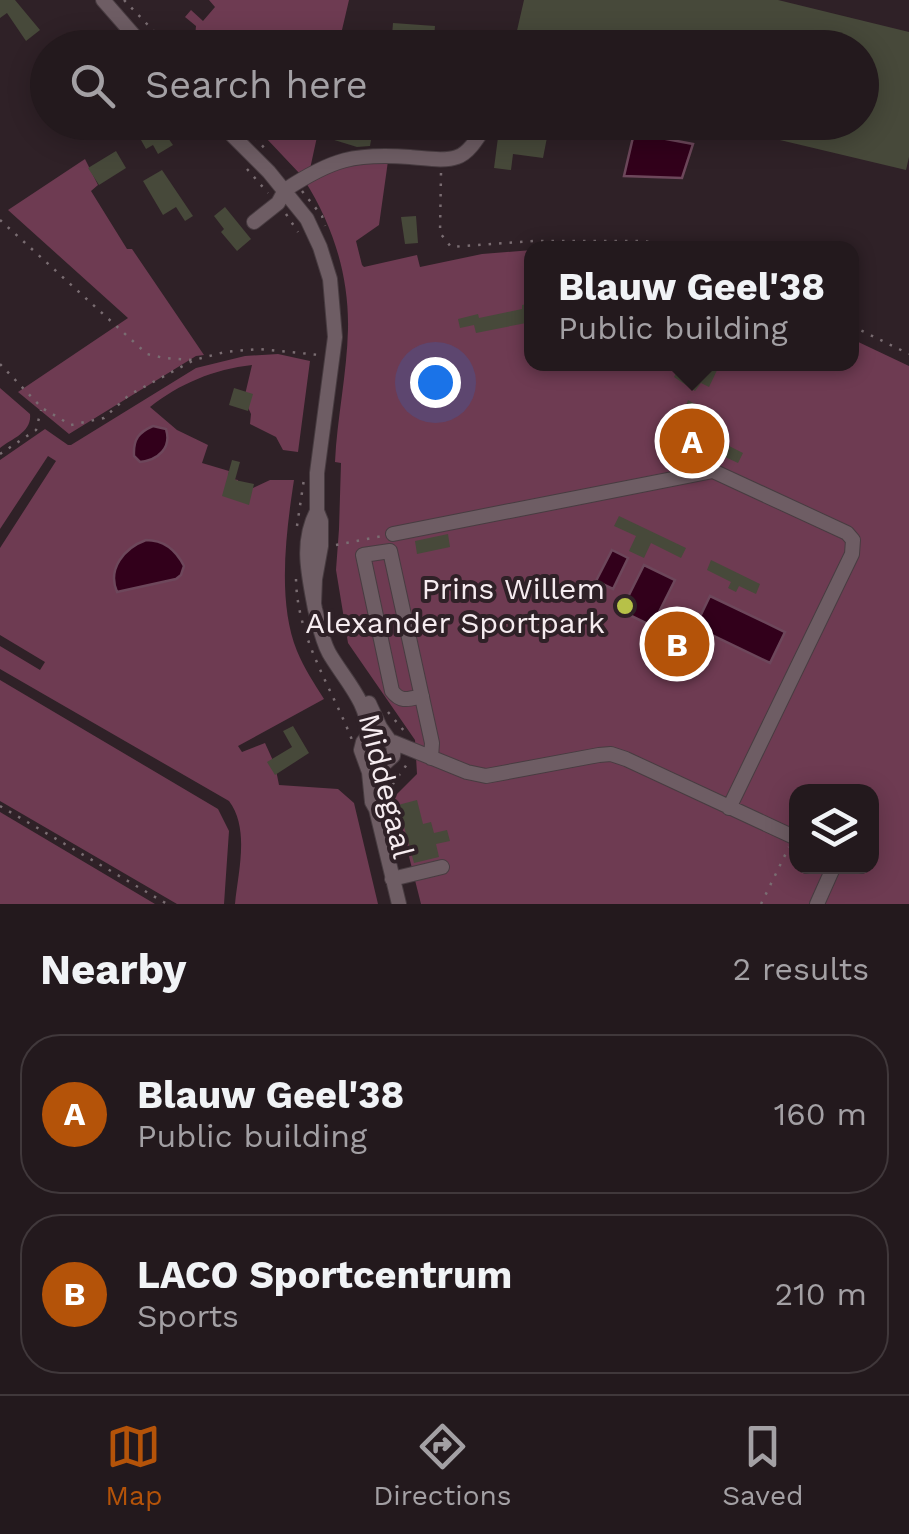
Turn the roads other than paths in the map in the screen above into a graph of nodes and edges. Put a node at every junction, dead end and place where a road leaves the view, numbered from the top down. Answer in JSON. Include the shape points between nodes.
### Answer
{"nodes":[{"id":1,"x":103,"y":0,"type":"edge"},
{"id":2,"x":129,"y":30,"type":"edge"},
{"id":3,"x":234,"y":140,"type":"edge"},
{"id":4,"x":474,"y":140,"type":"edge"},
{"id":5,"x":282,"y":196,"type":"junction"},
{"id":6,"x":254,"y":222,"type":"dead end"},
{"id":7,"x":317,"y":511,"type":"junction"},
{"id":8,"x":393,"y":534,"type":"road end"},
{"id":9,"x":314,"y":604,"type":"junction"},
{"id":10,"x":347,"y":679,"type":"junction"},
{"id":11,"x":422,"y":696,"type":"junction"},
{"id":12,"x":368,"y":736,"type":"junction"},
{"id":13,"x":389,"y":738,"type":"junction"},
{"id":14,"x":431,"y":758,"type":"junction"},
{"id":15,"x":366,"y":761,"type":"junction"},
{"id":16,"x":386,"y":762,"type":"junction"},
{"id":17,"x":376,"y":808,"type":"junction"},
{"id":18,"x":730,"y":808,"type":"junction"},
{"id":19,"x":789,"y":835,"type":"edge"},
{"id":20,"x":442,"y":867,"type":"dead end"},
{"id":21,"x":830,"y":874,"type":"edge"},
{"id":22,"x":392,"y":879,"type":"junction"},
{"id":23,"x":399,"y":904,"type":"edge"},
{"id":24,"x":817,"y":904,"type":"edge"}],
"edges":[{"from":1,"to":2,"type":"street"},
{"from":3,"to":5,"type":"street","name":"Middegaal"},
{"from":4,"to":5,"type":"street","via":[[462,156],[342,159]]},
{"from":5,"to":6,"type":"street"},
{"from":5,"to":7,"type":"street","name":"Middegaal","via":[[307,219],[320,247],[335,315]]},
{"from":7,"to":9,"type":"street","name":"Middegaal","via":[[321,546]]},
{"from":7,"to":9,"type":"street","name":"Middegaal","via":[[307,545]]},
{"from":8,"to":18,"type":"street","via":[[714,471],[847,533],[852,554]]},
{"from":9,"to":10,"type":"street","name":"Middegaal","via":[[328,651]]},
{"from":10,"to":12,"type":"street","name":"Middegaal","via":[[364,710]]},
{"from":10,"to":13,"type":"street","name":"Middegaal"},
{"from":11,"to":11,"type":"street","via":[[390,551],[363,556],[392,691],[404,700]]},
{"from":11,"to":14,"type":"street"},
{"from":12,"to":13,"type":"street"},
{"from":12,"to":15,"type":"street","via":[[361,750]]},
{"from":13,"to":14,"type":"street"},
{"from":13,"to":16,"type":"street","via":[[394,752]]},
{"from":14,"to":16,"type":"street"},
{"from":14,"to":18,"type":"street","via":[[486,776],[611,754]]},
{"from":15,"to":16,"type":"street"},
{"from":15,"to":17,"type":"street","name":"Middegaal"},
{"from":16,"to":17,"type":"street","name":"Middegaal"},
{"from":17,"to":22,"type":"street","name":"Middegaal"},
{"from":18,"to":19,"type":"street"},
{"from":20,"to":22,"type":"street","name":"Middegaal"},
{"from":21,"to":24,"type":"street"},
{"from":22,"to":23,"type":"street","name":"Middegaal"}]}
